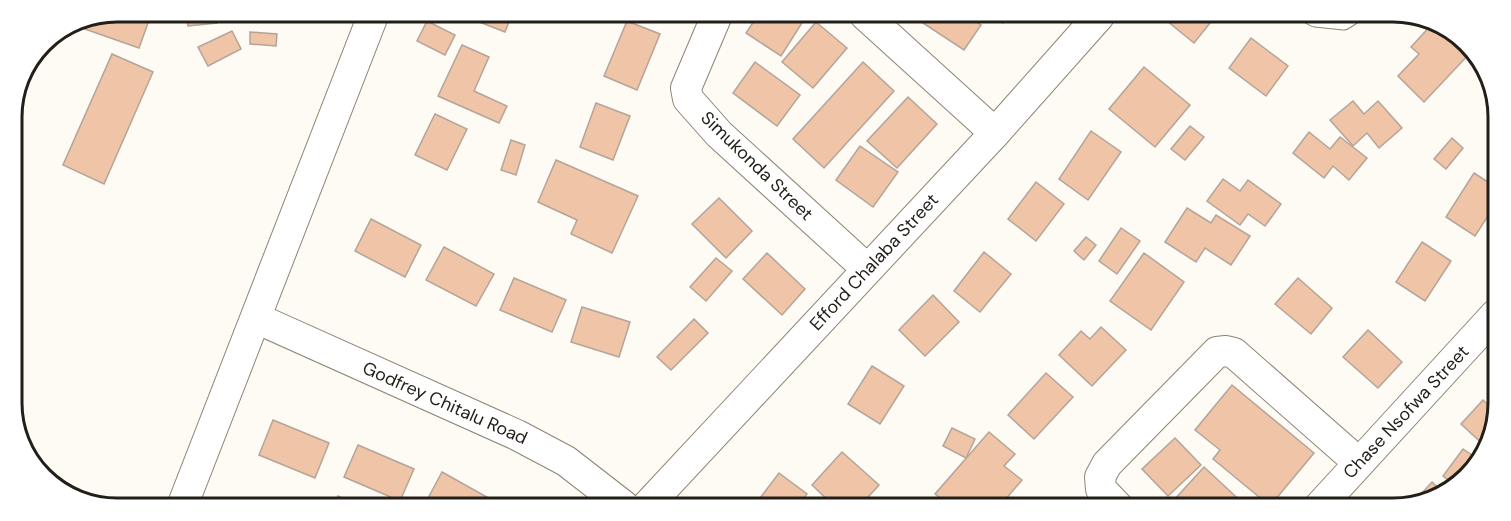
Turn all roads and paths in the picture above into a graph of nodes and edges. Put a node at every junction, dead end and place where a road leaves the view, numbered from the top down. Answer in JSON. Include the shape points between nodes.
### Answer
{"nodes":[{"id":1,"x":371,"y":22,"type":"edge"},
{"id":2,"x":714,"y":22,"type":"edge"},
{"id":3,"x":873,"y":22,"type":"edge"},
{"id":4,"x":1094,"y":22,"type":"edge"},
{"id":5,"x":995,"y":133,"type":"junction"},
{"id":6,"x":867,"y":269,"type":"junction"},
{"id":7,"x":256,"y":318,"type":"junction"},
{"id":8,"x":1488,"y":323,"type":"edge"},
{"id":9,"x":1359,"y":464,"type":"junction"},
{"id":10,"x":1110,"y":498,"type":"edge"},
{"id":11,"x":1327,"y":498,"type":"edge"},
{"id":12,"x":185,"y":499,"type":"edge"},
{"id":13,"x":614,"y":499,"type":"edge"},
{"id":14,"x":654,"y":499,"type":"edge"}],
"edges":[{"from":1,"to":7,"type":"street"},
{"from":2,"to":6,"type":"street","name":"Simukonda Street","via":[[686,88],[688,99],[719,134]]},
{"from":3,"to":5,"type":"street"},
{"from":4,"to":5,"type":"street","name":"Efford Chalaba Street"},
{"from":5,"to":6,"type":"street","name":"Efford Chalaba Street"},
{"from":6,"to":14,"type":"street","name":"Efford Chalaba Street"},
{"from":7,"to":12,"type":"street"},
{"from":7,"to":13,"type":"street","name":"Godfrey Chitalu Road","via":[[517,435],[566,461]]},
{"from":8,"to":9,"type":"street","name":"Chase Nsofwa Street"},
{"from":9,"to":10,"type":"street","via":[[1234,353],[1217,352],[1107,464],[1100,477],[1101,489]]},
{"from":9,"to":11,"type":"street","name":"Chase Nsofwa Street"}]}
